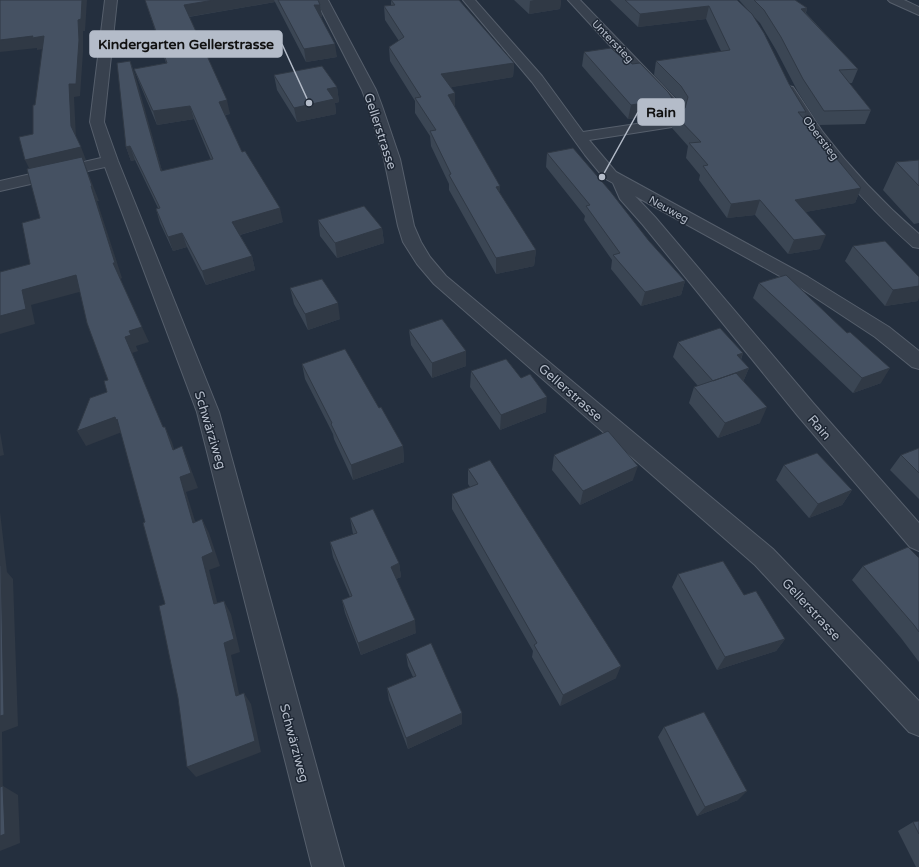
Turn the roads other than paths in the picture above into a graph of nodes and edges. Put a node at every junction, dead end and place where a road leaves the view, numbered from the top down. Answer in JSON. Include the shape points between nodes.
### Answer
{"nodes":[{"id":1,"x":110,"y":0,"type":"edge"},
{"id":2,"x":322,"y":0,"type":"edge"},
{"id":3,"x":469,"y":0,"type":"edge"},
{"id":4,"x":574,"y":0,"type":"edge"},
{"id":5,"x":894,"y":0,"type":"edge"},
{"id":6,"x":919,"y":11,"type":"edge"},
{"id":7,"x":782,"y":81,"type":"edge"},
{"id":8,"x":578,"y":136,"type":"junction"},
{"id":9,"x":110,"y":160,"type":"junction"},
{"id":10,"x":619,"y":181,"type":"junction"},
{"id":11,"x":0,"y":186,"type":"edge"},
{"id":12,"x":673,"y":212,"type":"junction"},
{"id":13,"x":649,"y":221,"type":"junction"},
{"id":14,"x":919,"y":243,"type":"edge"},
{"id":15,"x":919,"y":362,"type":"edge"},
{"id":16,"x":919,"y":540,"type":"edge"},
{"id":17,"x":919,"y":722,"type":"edge"},
{"id":18,"x":328,"y":867,"type":"edge"}],
"edges":[{"from":1,"to":9,"type":"street","name":"Schwärziweg","via":[[97,122]]},
{"from":2,"to":17,"type":"street","name":"Gellerstrasse","via":[[371,96],[392,159],[406,226],[423,260],[440,280],[764,558]]},
{"from":3,"to":8,"type":"street","name":"Neuweg","via":[[537,79]]},
{"from":4,"to":8,"type":"street","name":"Unterstieg","via":[[677,112],[675,118],[667,124]]},
{"from":5,"to":6,"type":"street"},
{"from":7,"to":14,"type":"street","name":"Oberstieg","via":[[847,172],[875,203]]},
{"from":8,"to":10,"type":"street","name":"Neuweg","via":[[610,175]]},
{"from":9,"to":11,"type":"street"},
{"from":9,"to":18,"type":"street","name":"Schwärziweg","via":[[208,412]]},
{"from":10,"to":12,"type":"street","name":"Neuweg"},
{"from":10,"to":13,"type":"street","name":"Rain","via":[[626,196]]},
{"from":12,"to":13,"type":"street","via":[[659,214]]},
{"from":12,"to":15,"type":"street","name":"Neuweg","via":[[802,281],[882,332]]},
{"from":13,"to":16,"type":"street","name":"Rain","via":[[806,410]]}]}
